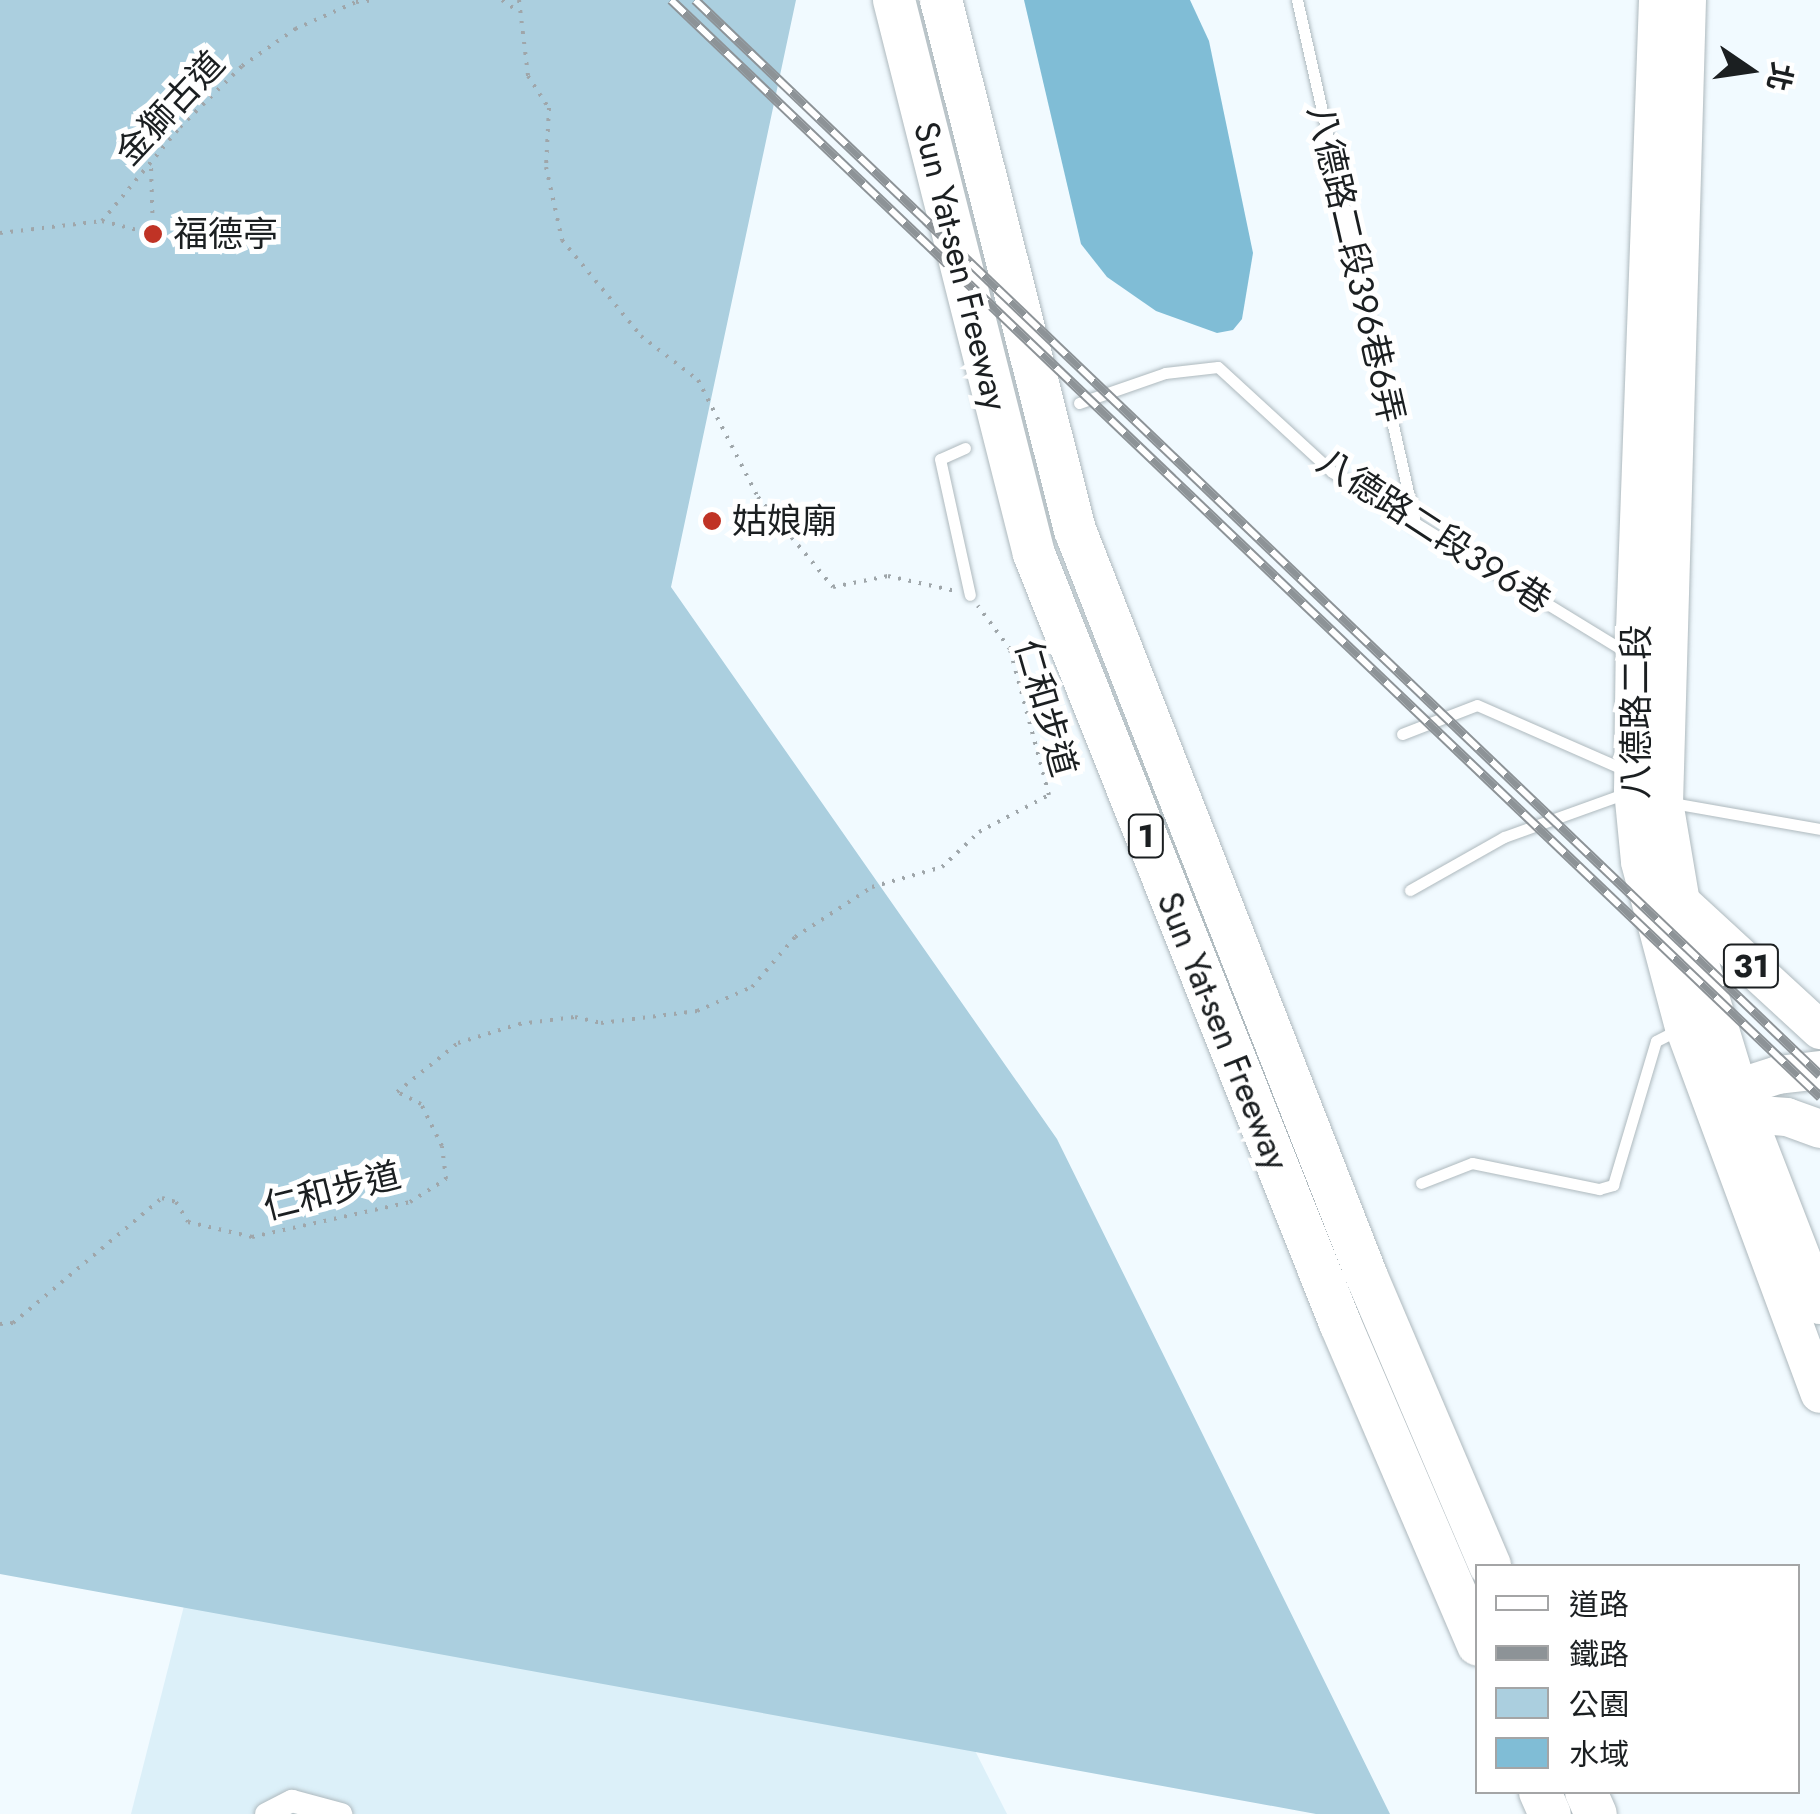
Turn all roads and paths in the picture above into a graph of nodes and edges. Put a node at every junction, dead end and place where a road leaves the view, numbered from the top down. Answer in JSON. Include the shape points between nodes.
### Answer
{"nodes":[{"id":1,"x":376,"y":0,"type":"edge"},
{"id":2,"x":502,"y":0,"type":"edge"},
{"id":3,"x":519,"y":0,"type":"edge"},
{"id":4,"x":894,"y":0,"type":"edge"},
{"id":5,"x":941,"y":0,"type":"edge"},
{"id":6,"x":1296,"y":0,"type":"edge"},
{"id":7,"x":1658,"y":0,"type":"edge"},
{"id":8,"x":1687,"y":0,"type":"edge"},
{"id":9,"x":518,"y":12,"type":"junction"},
{"id":10,"x":151,"y":164,"type":"junction"},
{"id":11,"x":102,"y":221,"type":"junction"},
{"id":12,"x":0,"y":233,"type":"edge"},
{"id":13,"x":1079,"y":403,"type":"dead end"},
{"id":14,"x":1657,"y":425,"type":"junction"},
{"id":15,"x":966,"y":448,"type":"dead end"},
{"id":16,"x":1416,"y":527,"type":"junction"},
{"id":17,"x":970,"y":595,"type":"junction"},
{"id":18,"x":1634,"y":658,"type":"junction"},
{"id":19,"x":1402,"y":734,"type":"dead end"},
{"id":20,"x":1643,"y":789,"type":"junction"},
{"id":21,"x":1820,"y":829,"type":"edge"},
{"id":22,"x":1410,"y":890,"type":"dead end"},
{"id":23,"x":1681,"y":902,"type":"junction"},
{"id":24,"x":1743,"y":935,"type":"dead end"},
{"id":25,"x":1769,"y":960,"type":"dead end"},
{"id":26,"x":1820,"y":1010,"type":"edge"},
{"id":27,"x":1684,"y":1027,"type":"junction"},
{"id":28,"x":1820,"y":1030,"type":"edge"},
{"id":29,"x":1820,"y":1070,"type":"edge"},
{"id":30,"x":1729,"y":1105,"type":"junction"},
{"id":31,"x":1820,"y":1129,"type":"edge"},
{"id":32,"x":1421,"y":1184,"type":"dead end"},
{"id":33,"x":1820,"y":1306,"type":"edge"},
{"id":34,"x":0,"y":1324,"type":"edge"},
{"id":35,"x":1820,"y":1394,"type":"edge"},
{"id":36,"x":1489,"y":1564,"type":"edge"},
{"id":37,"x":1475,"y":1639,"type":"edge"},
{"id":38,"x":266,"y":1814,"type":"edge"},
{"id":39,"x":341,"y":1814,"type":"edge"}],
"edges":[{"from":1,"to":10,"type":"path","name":"金獅古道","via":[[296,29],[242,66]]},
{"from":2,"to":9,"type":"path"},
{"from":3,"to":9,"type":"path"},
{"from":4,"to":37,"type":"highway","name":"Sun Yat-sen Freeway","number":"1","via":[[1034,554],[1340,1324]]},
{"from":5,"to":36,"type":"highway","name":"Sun Yat-sen Freeway","number":"1","via":[[1076,530],[1367,1277]]},
{"from":6,"to":16,"type":"lane","name":"八德路二段396巷6弄"},
{"from":7,"to":14,"type":"main road","name":"八德路二段"},
{"from":8,"to":14,"type":"main road","name":"八德路二段"},
{"from":9,"to":17,"type":"path","via":[[528,76],[550,108],[546,166],[562,240],[642,336],[698,380],[758,497],[833,587],[888,576]]},
{"from":10,"to":11,"type":"path","name":"金獅古道"},
{"from":10,"to":11,"type":"path","via":[[153,234]]},
{"from":11,"to":12,"type":"path"},
{"from":13,"to":16,"type":"lane","name":"八德路二段396巷","via":[[1165,373],[1218,366],[1332,472]]},
{"from":14,"to":18,"type":"main road","name":"八德路二段"},
{"from":14,"to":20,"type":"main road","name":"八德路二段"},
{"from":15,"to":17,"type":"lane","via":[[940,459]]},
{"from":16,"to":18,"type":"lane","name":"八德路二段396巷"},
{"from":17,"to":34,"type":"path","name":"仁和步道","via":[[1010,649],[1049,796],[980,832],[942,867],[872,887],[795,937],[752,987],[697,1011],[602,1023],[575,1016],[458,1044],[397,1092],[421,1104],[442,1146],[446,1179],[410,1202],[252,1236],[188,1222],[176,1202],[162,1198],[13,1323]]},
{"from":18,"to":20,"type":"main road","name":"八德路二段"},
{"from":19,"to":20,"type":"lane","via":[[1477,706]]},
{"from":20,"to":21,"type":"lane"},
{"from":20,"to":22,"type":"lane","via":[[1504,837]]},
{"from":20,"to":23,"type":"main road","name":"八德路二段"},
{"from":20,"to":27,"type":"main road","name":"八德路二段","via":[[1640,862]]},
{"from":23,"to":24,"type":"lane"},
{"from":23,"to":28,"type":"main road","number":"31"},
{"from":23,"to":30,"type":"main road","name":"八德路二段"},
{"from":25,"to":26,"type":"lane"},
{"from":27,"to":30,"type":"main road","name":"八德路二段"},
{"from":27,"to":32,"type":"lane","via":[[1656,1041],[1613,1185],[1599,1190],[1472,1163]]},
{"from":29,"to":30,"type":"main road","via":[[1778,1074]]},
{"from":30,"to":31,"type":"main road"},
{"from":30,"to":33,"type":"main road","name":"八德路二段"},
{"from":30,"to":35,"type":"main road","name":"八德路二段"},
{"from":38,"to":39,"type":"street","via":[[292,1801]]}]}
